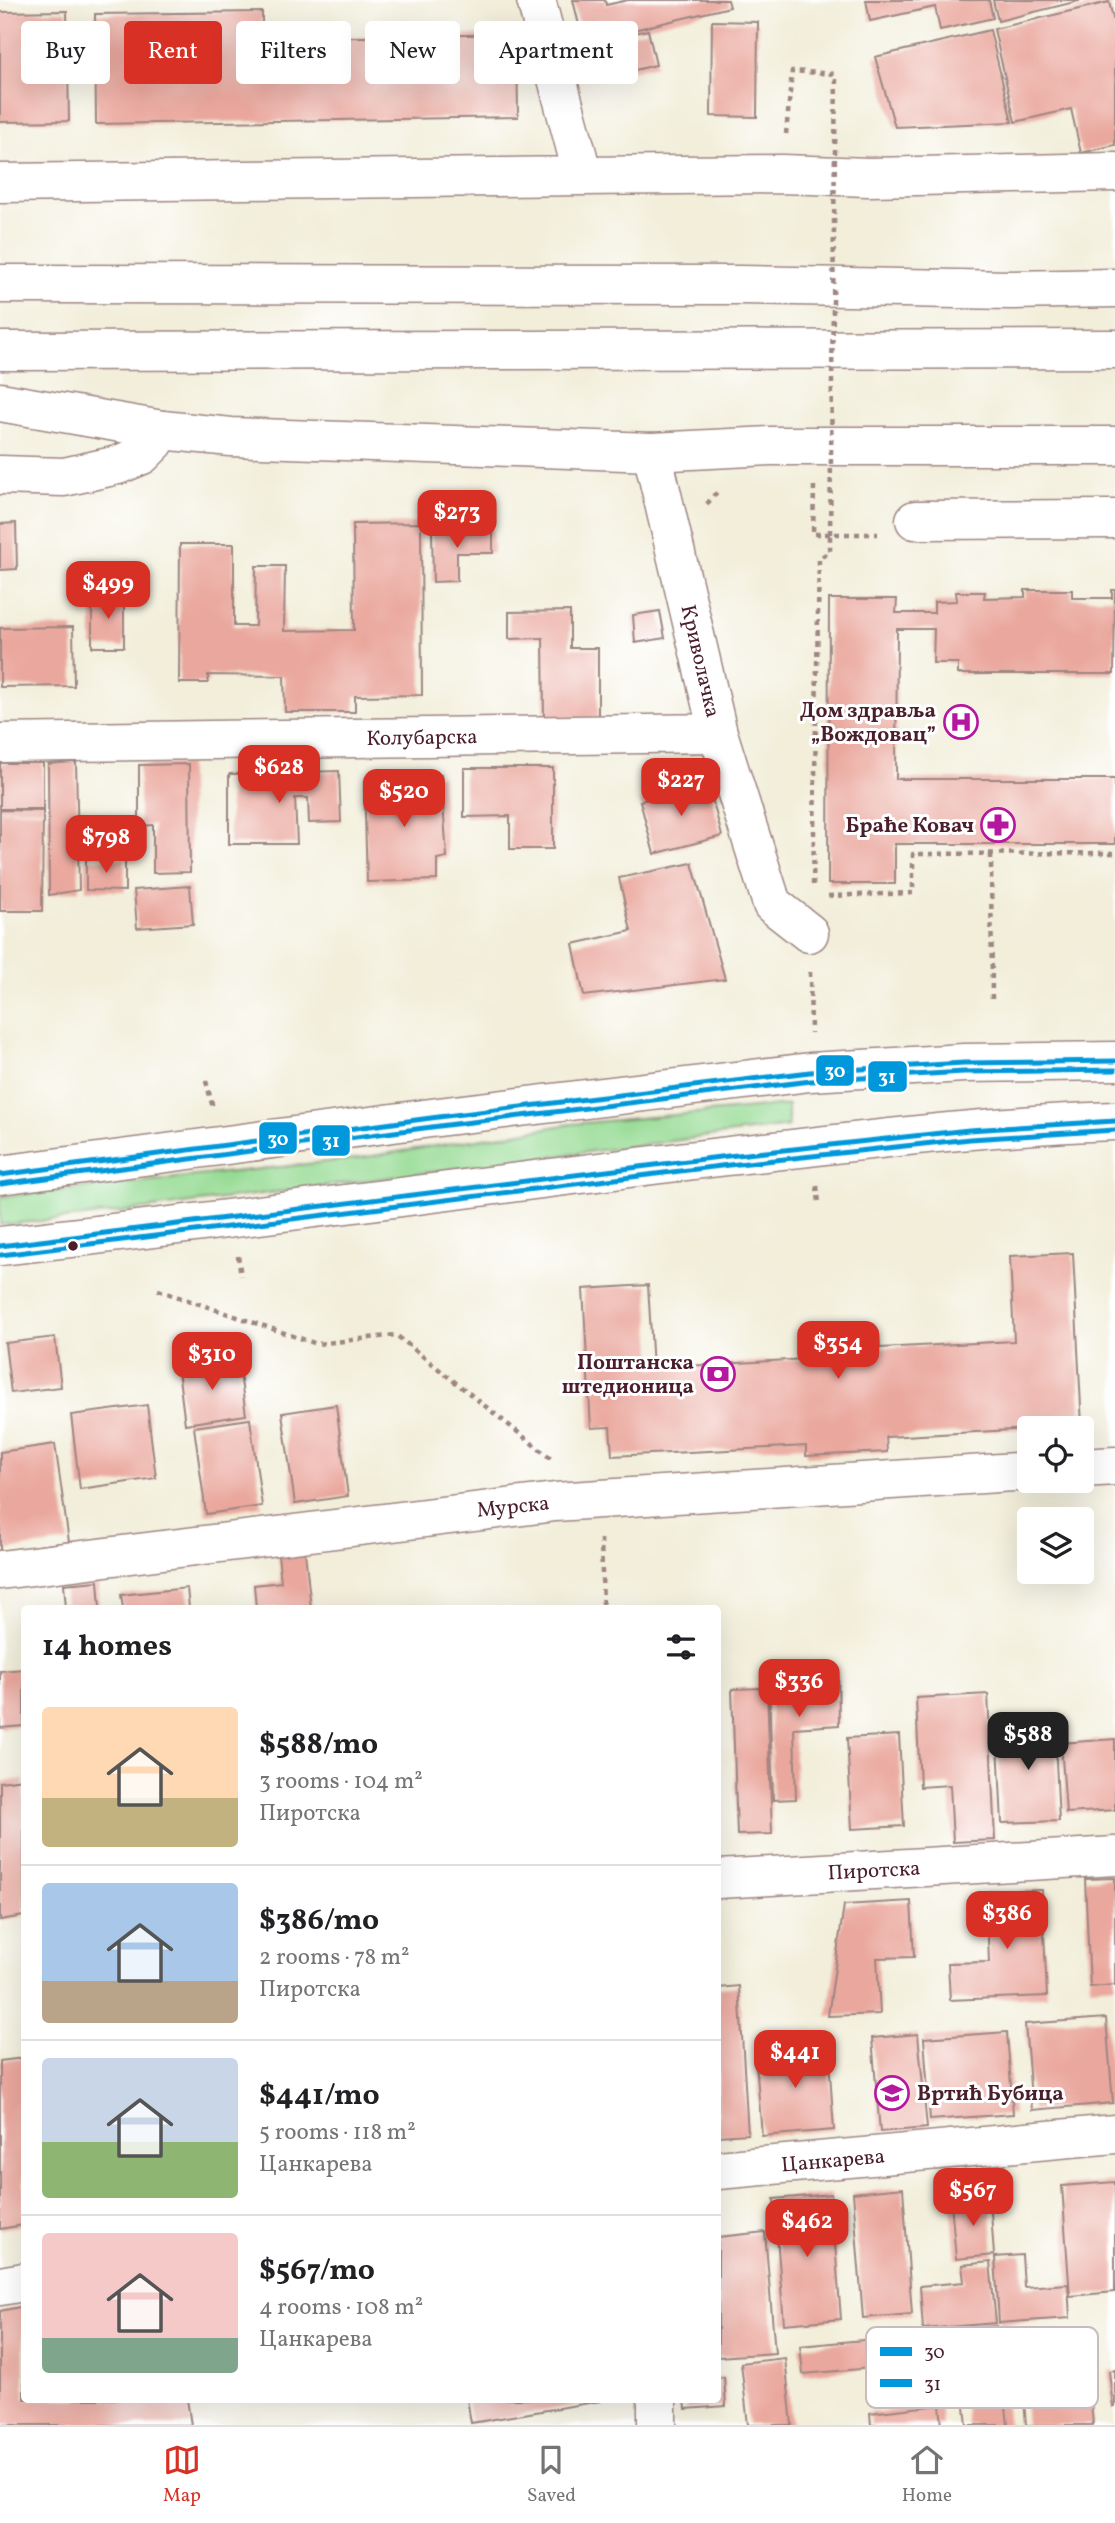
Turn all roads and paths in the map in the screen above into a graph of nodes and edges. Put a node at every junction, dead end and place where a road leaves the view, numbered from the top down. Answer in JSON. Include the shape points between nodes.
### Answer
{"nodes":[{"id":1,"x":536,"y":0,"type":"edge"},
{"id":2,"x":1115,"y":172,"type":"edge"},
{"id":3,"x":782,"y":174,"type":"junction"},
{"id":4,"x":583,"y":176,"type":"junction"},
{"id":5,"x":0,"y":183,"type":"edge"},
{"id":6,"x":0,"y":284,"type":"edge"},
{"id":7,"x":1115,"y":288,"type":"edge"},
{"id":8,"x":1115,"y":349,"type":"edge"},
{"id":9,"x":0,"y":351,"type":"edge"},
{"id":10,"x":0,"y":402,"type":"edge"},
{"id":11,"x":162,"y":430,"type":"junction"},
{"id":12,"x":1115,"y":446,"type":"edge"},
{"id":13,"x":652,"y":452,"type":"junction"},
{"id":14,"x":0,"y":475,"type":"edge"},
{"id":15,"x":814,"y":477,"type":"dead end"},
{"id":16,"x":723,"y":489,"type":"dead end"},
{"id":17,"x":702,"y":511,"type":"dead end"},
{"id":18,"x":1115,"y":519,"type":"edge"},
{"id":19,"x":903,"y":527,"type":"joint"},
{"id":20,"x":830,"y":534,"type":"junction"},
{"id":21,"x":718,"y":733,"type":"junction"},
{"id":22,"x":0,"y":743,"type":"edge"},
{"id":23,"x":1115,"y":853,"type":"edge"},
{"id":24,"x":992,"y":854,"type":"junction"},
{"id":25,"x":825,"y":896,"type":"dead end"},
{"id":26,"x":811,"y":914,"type":"joint"},
{"id":27,"x":992,"y":1004,"type":"dead end"},
{"id":28,"x":1115,"y":1061,"type":"edge"},
{"id":29,"x":1115,"y":1121,"type":"edge"},
{"id":30,"x":0,"y":1175,"type":"edge"},
{"id":31,"x":0,"y":1247,"type":"edge"},
{"id":32,"x":158,"y":1290,"type":"dead end"},
{"id":33,"x":1115,"y":1466,"type":"edge"},
{"id":34,"x":1094,"y":1467,"type":"edge"},
{"id":35,"x":1017,"y":1472,"type":"edge"},
{"id":36,"x":600,"y":1498,"type":"junction"},
{"id":37,"x":0,"y":1570,"type":"edge"},
{"id":38,"x":603,"y":1605,"type":"edge"},
{"id":39,"x":1115,"y":1856,"type":"edge"},
{"id":40,"x":721,"y":1879,"type":"edge"},
{"id":41,"x":1115,"y":2134,"type":"edge"},
{"id":42,"x":721,"y":2170,"type":"edge"},
{"id":43,"x":21,"y":2282,"type":"edge"},
{"id":44,"x":0,"y":2286,"type":"edge"},
{"id":45,"x":657,"y":2403,"type":"edge"},
{"id":46,"x":657,"y":2425,"type":"edge"}],
"edges":[{"from":1,"to":4,"type":"main road"},
{"from":2,"to":3,"type":"main road","via":[[869,177]]},
{"from":3,"to":4,"type":"main road"},
{"from":3,"to":20,"type":"path","bridge":true,"via":[[792,71],[836,74]]},
{"from":4,"to":5,"type":"main road"},
{"from":6,"to":7,"type":"main road"},
{"from":8,"to":9,"type":"main road"},
{"from":10,"to":11,"type":"main road"},
{"from":11,"to":13,"type":"main road","via":[[231,437]]},
{"from":11,"to":14,"type":"main road","via":[[142,455],[118,465],[64,477]]},
{"from":12,"to":13,"type":"main road","via":[[770,446]]},
{"from":13,"to":21,"type":"main road","name":"Криволачка"},
{"from":15,"to":20,"type":"path","via":[[813,534]]},
{"from":16,"to":17,"type":"path"},
{"from":18,"to":19,"type":"main road"},
{"from":19,"to":20,"type":"path"},
{"from":20,"to":26,"type":"path","via":[[830,551],[819,559]]},
{"from":21,"to":22,"type":"main road","name":"Колубарска"},
{"from":21,"to":26,"type":"main road","name":"Криволачка","via":[[772,904]]},
{"from":23,"to":24,"type":"path"},
{"from":24,"to":25,"type":"path","via":[[913,854],[913,893]]},
{"from":24,"to":27,"type":"path"},
{"from":28,"to":30,"type":"main road","via":[[810,1072]]},
{"from":29,"to":31,"type":"main road","via":[[904,1136]]},
{"from":32,"to":36,"type":"path","via":[[317,1344],[396,1335]]},
{"from":33,"to":34,"type":"main road"},
{"from":35,"to":36,"type":"main road","name":"Мурска"},
{"from":36,"to":37,"type":"main road","name":"Мурска"},
{"from":36,"to":38,"type":"path"},
{"from":39,"to":40,"type":"main road","name":"Пиротска"},
{"from":41,"to":42,"type":"main road","name":"Цанкарева"},
{"from":43,"to":44,"type":"main road"},
{"from":45,"to":46,"type":"main road"}]}
